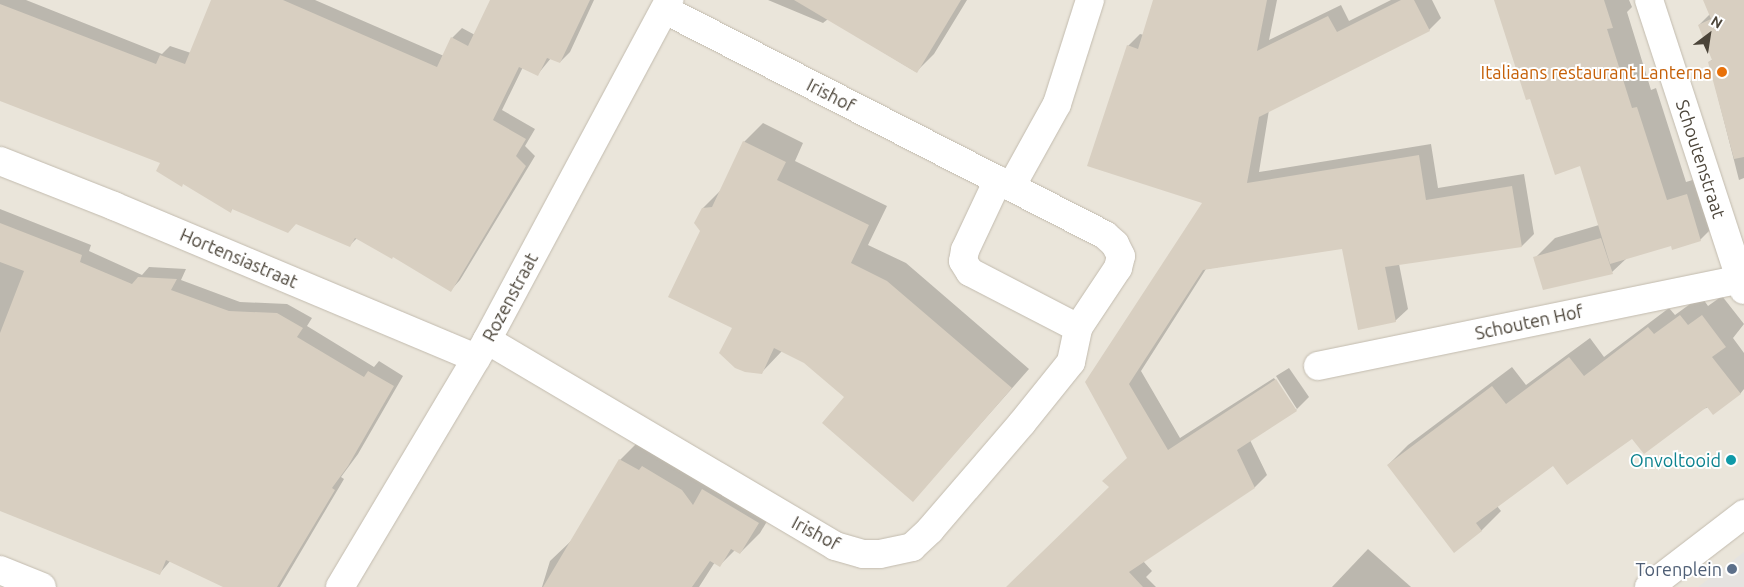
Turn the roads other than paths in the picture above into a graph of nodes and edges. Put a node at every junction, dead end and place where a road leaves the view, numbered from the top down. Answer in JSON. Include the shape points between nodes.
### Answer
{"nodes":[{"id":1,"x":1090,"y":0,"type":"edge"},
{"id":2,"x":1649,"y":0,"type":"edge"},
{"id":3,"x":667,"y":5,"type":"edge"},
{"id":4,"x":0,"y":161,"type":"edge"},
{"id":5,"x":1004,"y":183,"type":"junction"},
{"id":6,"x":1742,"y":285,"type":"edge"},
{"id":7,"x":1078,"y":328,"type":"junction"},
{"id":8,"x":482,"y":349,"type":"junction"},
{"id":9,"x":1318,"y":366,"type":"dead end"},
{"id":10,"x":1744,"y":514,"type":"edge"},
{"id":11,"x":0,"y":570,"type":"edge"},
{"id":12,"x":42,"y":587,"type":"edge"},
{"id":13,"x":340,"y":587,"type":"edge"},
{"id":14,"x":1649,"y":587,"type":"edge"}],
"edges":[{"from":1,"to":5,"type":"street","via":[[1056,104]]},
{"from":2,"to":6,"type":"street","name":"Schoutenstraat"},
{"from":3,"to":5,"type":"street","name":"Irishof"},
{"from":3,"to":8,"type":"street","name":"Rozenstraat"},
{"from":4,"to":8,"type":"street","name":"Hortensiastraat"},
{"from":5,"to":7,"type":"street","via":[[965,250],[963,262],[970,272]]},
{"from":5,"to":7,"type":"street","name":"Irishof","via":[[1115,244],[1121,256],[1118,268]]},
{"from":6,"to":9,"type":"street","name":"Schouten Hof"},
{"from":7,"to":8,"type":"street","name":"Irishof","via":[[1076,346],[1064,373],[930,530],[912,547],[880,554],[864,554],[835,546]]},
{"from":8,"to":13,"type":"street","name":"Rozenstraat"},
{"from":10,"to":14,"type":"street"},
{"from":11,"to":12,"type":"street"}]}
